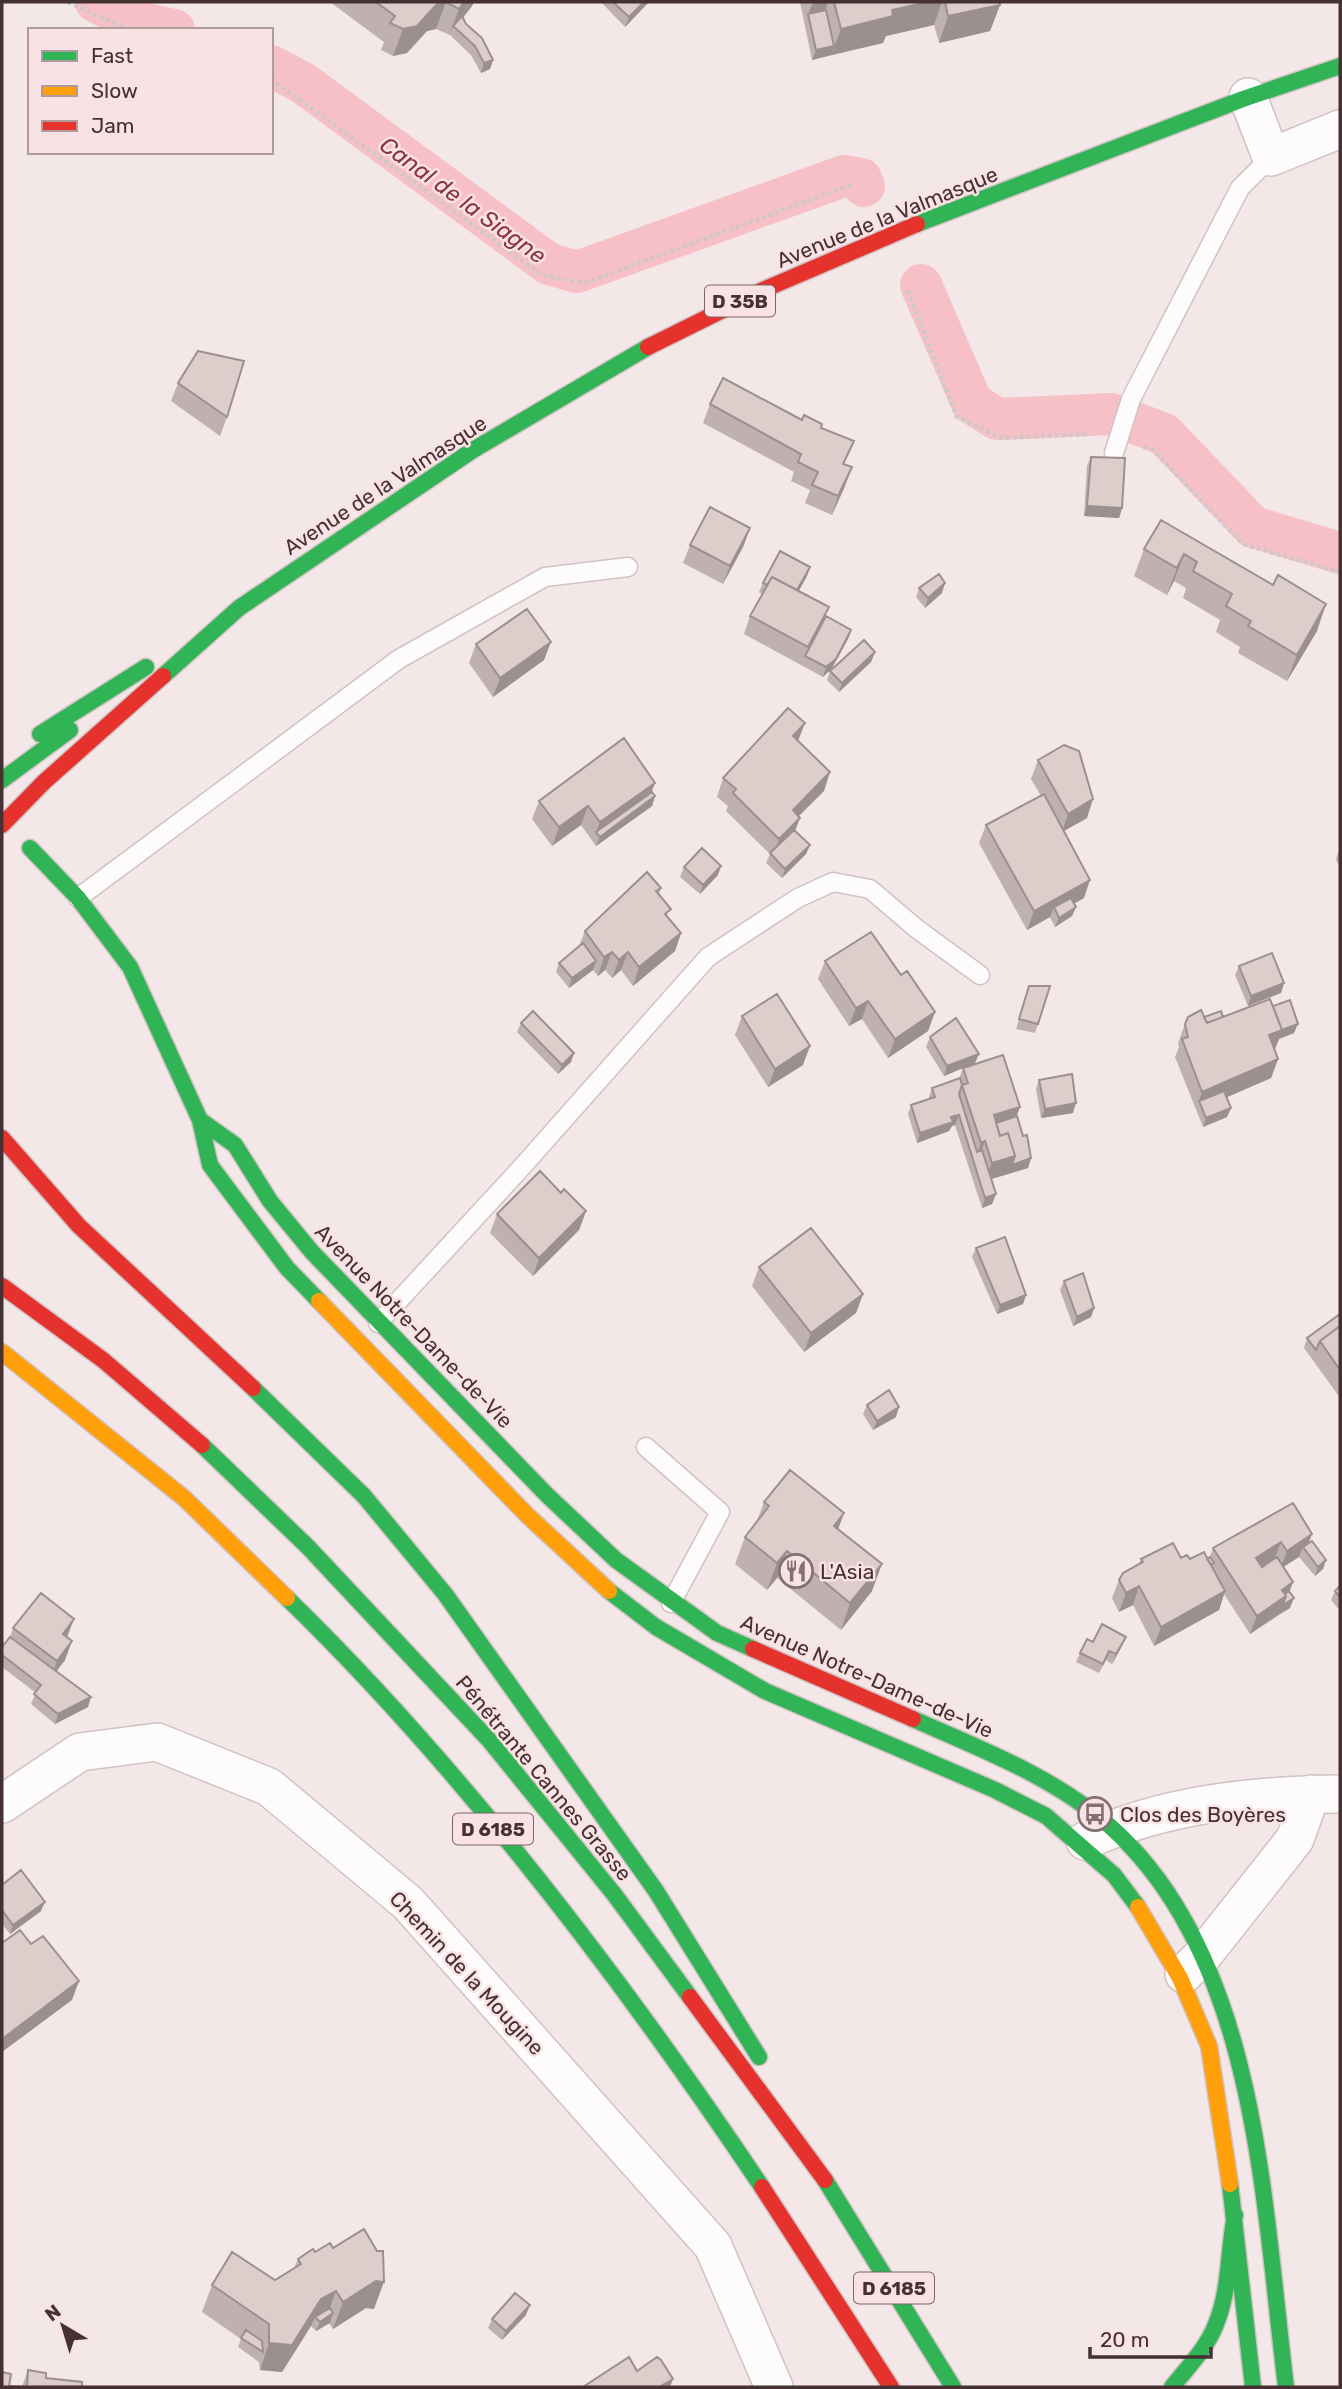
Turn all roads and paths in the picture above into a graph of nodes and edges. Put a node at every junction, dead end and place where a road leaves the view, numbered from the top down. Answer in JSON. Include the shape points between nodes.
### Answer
{"nodes":[{"id":1,"x":68,"y":2,"type":"edge"},
{"id":2,"x":125,"y":28,"type":"edge"},
{"id":3,"x":1340,"y":49,"type":"edge"},
{"id":4,"x":1340,"y":66,"type":"edge"},
{"id":5,"x":273,"y":80,"type":"edge"},
{"id":6,"x":1286,"y":82,"type":"junction"},
{"id":7,"x":1248,"y":97,"type":"junction"},
{"id":8,"x":1340,"y":129,"type":"edge"},
{"id":9,"x":1271,"y":157,"type":"junction"},
{"id":10,"x":851,"y":185,"type":"dead end"},
{"id":11,"x":1114,"y":453,"type":"dead end"},
{"id":12,"x":628,"y":567,"type":"dead end"},
{"id":13,"x":239,"y":608,"type":"junction"},
{"id":14,"x":24,"y":743,"type":"dead end"},
{"id":15,"x":2,"y":780,"type":"edge"},
{"id":16,"x":2,"y":825,"type":"edge"},
{"id":17,"x":30,"y":848,"type":"dead end"},
{"id":18,"x":78,"y":898,"type":"junction"},
{"id":19,"x":981,"y":975,"type":"dead end"},
{"id":20,"x":200,"y":1120,"type":"junction"},
{"id":21,"x":2,"y":1138,"type":"edge"},
{"id":22,"x":2,"y":1286,"type":"edge"},
{"id":23,"x":380,"y":1321,"type":"junction"},
{"id":24,"x":358,"y":1343,"type":"junction"},
{"id":25,"x":2,"y":1352,"type":"edge"},
{"id":26,"x":646,"y":1447,"type":"dead end"},
{"id":27,"x":672,"y":1603,"type":"junction"},
{"id":28,"x":656,"y":1627,"type":"junction"},
{"id":29,"x":1326,"y":1794,"type":"edge"},
{"id":30,"x":2,"y":1804,"type":"edge"},
{"id":31,"x":1112,"y":1828,"type":"junction"},
{"id":32,"x":1079,"y":1844,"type":"junction"},
{"id":33,"x":1192,"y":1966,"type":"junction"},
{"id":34,"x":832,"y":2190,"type":"junction"},
{"id":35,"x":1235,"y":2215,"type":"junction"},
{"id":36,"x":774,"y":2387,"type":"edge"},
{"id":37,"x":891,"y":2387,"type":"edge"},
{"id":38,"x":953,"y":2387,"type":"edge"},
{"id":39,"x":1172,"y":2387,"type":"edge"},
{"id":40,"x":1253,"y":2387,"type":"edge"},
{"id":41,"x":1286,"y":2387,"type":"edge"}],
"edges":[{"from":1,"to":2,"type":"path"},
{"from":3,"to":6,"type":"main road","name":"Avenue de la Valmasque","number":"D 35B"},
{"from":4,"to":6,"type":"main road","name":"Avenue de la Valmasque","number":"D 35B"},
{"from":5,"to":10,"type":"path","via":[[542,275],[584,283]]},
{"from":6,"to":7,"type":"main road","name":"Avenue de la Valmasque","number":"D 35B"},
{"from":7,"to":9,"type":"street"},
{"from":7,"to":13,"type":"main road","name":"Avenue de la Valmasque","number":"D 35B","via":[[850,252],[718,311],[461,457]]},
{"from":8,"to":9,"type":"street"},
{"from":9,"to":11,"type":"lane","via":[[1240,188],[1131,399]]},
{"from":12,"to":18,"type":"lane","via":[[545,577],[399,659]]},
{"from":13,"to":14,"type":"main road"},
{"from":13,"to":15,"type":"main road"},
{"from":13,"to":16,"type":"main road"},
{"from":17,"to":18,"type":"main road","name":"Avenue Notre-Dame-de-Vie"},
{"from":18,"to":20,"type":"main road","name":"Avenue Notre-Dame-de-Vie","via":[[130,967]]},
{"from":19,"to":23,"type":"lane","via":[[870,889],[833,882],[798,898],[708,957]]},
{"from":20,"to":23,"type":"main road","name":"Avenue Notre-Dame-de-Vie","via":[[235,1145],[270,1201]]},
{"from":20,"to":24,"type":"main road","name":"Avenue Notre-Dame-de-Vie","via":[[210,1165],[287,1268]]},
{"from":21,"to":34,"type":"main road","via":[[122,1267],[338,1468],[417,1561],[506,1678],[688,1936]]},
{"from":22,"to":34,"type":"main road","name":"Pénétrante Cannes Grasse","number":"D 6185","via":[[103,1360],[212,1453],[419,1663],[550,1812]]},
{"from":23,"to":24,"type":"lane"},
{"from":23,"to":27,"type":"main road","name":"Avenue Notre-Dame-de-Vie","via":[[547,1495],[616,1560]]},
{"from":24,"to":28,"type":"main road","name":"Avenue Notre-Dame-de-Vie","via":[[527,1515],[603,1586]]},
{"from":25,"to":37,"type":"main road","number":"D 6185","via":[[193,1507],[380,1697],[518,1857],[665,2046],[805,2248]]},
{"from":26,"to":27,"type":"lane","via":[[720,1512]]},
{"from":27,"to":28,"type":"lane"},
{"from":27,"to":31,"type":"main road","name":"Avenue Notre-Dame-de-Vie","via":[[717,1633],[774,1661],[1013,1764],[1060,1789]]},
{"from":28,"to":32,"type":"main road","name":"Avenue Notre-Dame-de-Vie","via":[[765,1691],[996,1790],[1046,1816]]},
{"from":29,"to":31,"type":"street","via":[[1171,1811]]},
{"from":29,"to":33,"type":"street"},
{"from":30,"to":36,"type":"street","name":"Chemin de la Mougine","via":[[80,1752],[157,1742],[269,1787],[408,1903],[713,2246]]},
{"from":31,"to":32,"type":"street"},
{"from":31,"to":33,"type":"main road","name":"Avenue Notre-Dame-de-Vie","via":[[1151,1871]]},
{"from":32,"to":33,"type":"main road","name":"Avenue Notre-Dame-de-Vie","via":[[1114,1875],[1144,1917]]},
{"from":33,"to":35,"type":"main road","name":"Avenue Notre-Dame-de-Vie","via":[[1223,2122]]},
{"from":33,"to":41,"type":"main road","name":"Avenue Notre-Dame-de-Vie","via":[[1229,2018],[1239,2056]]},
{"from":34,"to":38,"type":"main road","name":"Pénétrante Cannes Grasse","number":"D 6185"},
{"from":35,"to":39,"type":"main road","via":[[1217,2321],[1210,2339]]},
{"from":35,"to":40,"type":"main road","name":"Avenue Notre-Dame-de-Vie"}]}
